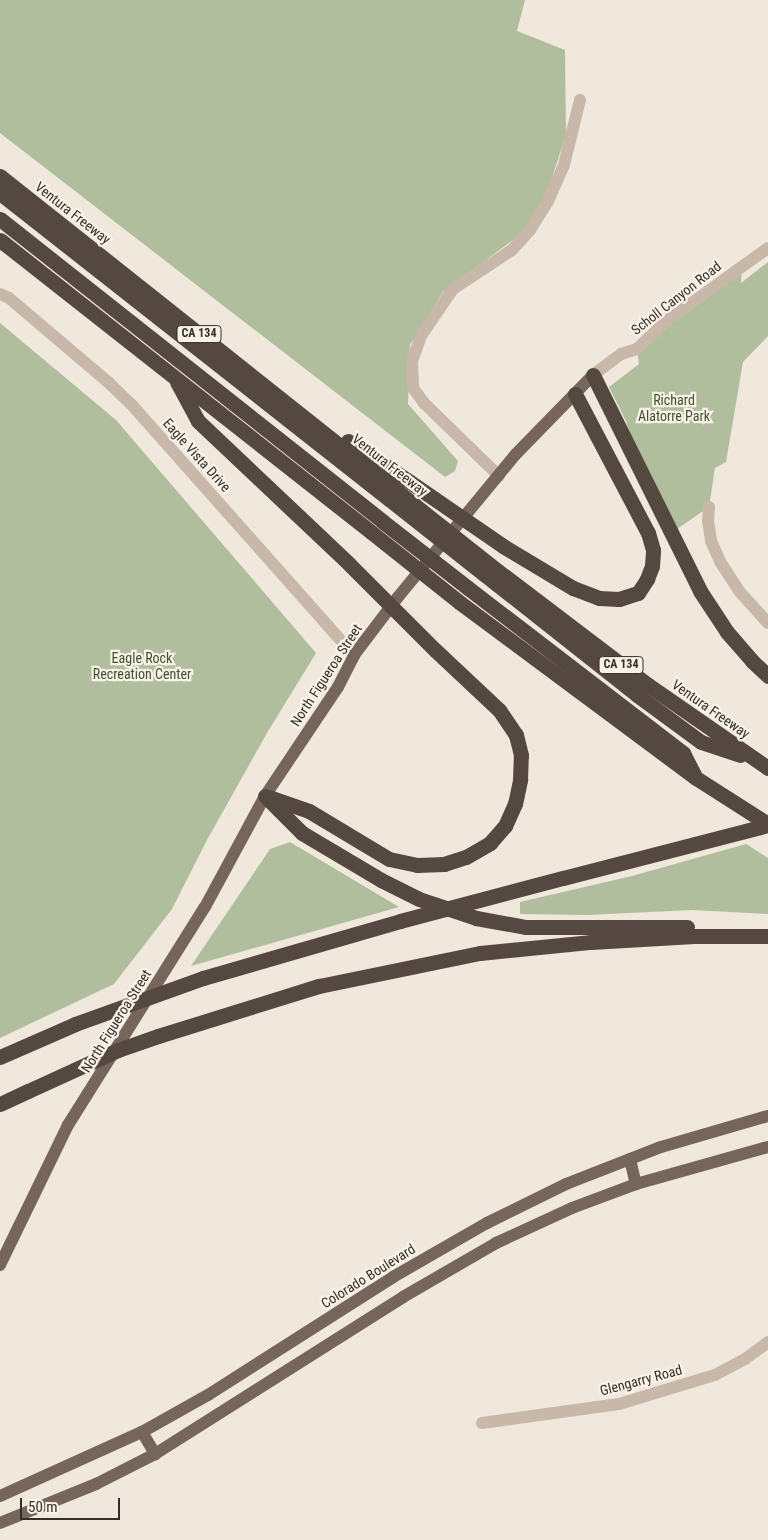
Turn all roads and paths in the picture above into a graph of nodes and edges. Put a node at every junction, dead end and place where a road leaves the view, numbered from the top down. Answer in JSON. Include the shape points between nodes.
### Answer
{"nodes":[{"id":1,"x":580,"y":100,"type":"dead end"},
{"id":2,"x":0,"y":176,"type":"edge"},
{"id":3,"x":0,"y":193,"type":"edge"},
{"id":4,"x":0,"y":219,"type":"edge"},
{"id":5,"x":0,"y":240,"type":"edge"},
{"id":6,"x":768,"y":248,"type":"edge"},
{"id":7,"x":0,"y":294,"type":"edge"},
{"id":8,"x":593,"y":375,"type":"junction"},
{"id":9,"x":174,"y":376,"type":"junction"},
{"id":10,"x":575,"y":394,"type":"junction"},
{"id":11,"x":499,"y":476,"type":"junction"},
{"id":12,"x":399,"y":491,"type":"junction"},
{"id":13,"x":709,"y":507,"type":"dead end"},
{"id":14,"x":768,"y":622,"type":"edge"},
{"id":15,"x":354,"y":655,"type":"junction"},
{"id":16,"x":768,"y":676,"type":"edge"},
{"id":17,"x":762,"y":764,"type":"edge"},
{"id":18,"x":696,"y":778,"type":"junction"},
{"id":19,"x":265,"y":796,"type":"junction"},
{"id":20,"x":768,"y":824,"type":"edge"},
{"id":21,"x":768,"y":935,"type":"edge"},
{"id":22,"x":0,"y":1057,"type":"edge"},
{"id":23,"x":0,"y":1104,"type":"edge"},
{"id":24,"x":768,"y":1116,"type":"edge"},
{"id":25,"x":768,"y":1147,"type":"edge"},
{"id":26,"x":630,"y":1159,"type":"junction"},
{"id":27,"x":636,"y":1184,"type":"junction"},
{"id":28,"x":487,"y":1223,"type":"junction"},
{"id":29,"x":496,"y":1243,"type":"junction"},
{"id":30,"x":0,"y":1264,"type":"edge"},
{"id":31,"x":768,"y":1342,"type":"edge"},
{"id":32,"x":482,"y":1423,"type":"dead end"},
{"id":33,"x":142,"y":1432,"type":"junction"},
{"id":34,"x":155,"y":1454,"type":"junction"},
{"id":35,"x":0,"y":1496,"type":"edge"},
{"id":36,"x":0,"y":1523,"type":"edge"}],
"edges":[{"from":1,"to":11,"type":"street","via":[[564,165],[548,201],[530,230],[512,250],[453,289],[421,336],[412,361],[413,388],[424,403]]},
{"from":2,"to":12,"type":"highway","name":"Ventura Freeway","number":"CA 134"},
{"from":3,"to":12,"type":"highway"},
{"from":4,"to":18,"type":"highway","bridge":true,"via":[[382,521],[683,753]]},
{"from":5,"to":9,"type":"highway"},
{"from":6,"to":8,"type":"street","name":"Scholl Canyon Road","via":[[666,322],[636,349],[621,354]]},
{"from":7,"to":15,"type":"street","name":"Eagle Vista Drive","via":[[9,298],[108,382],[161,436]]},
{"from":8,"to":10,"type":"main road","name":"Scholl Canyon Road"},
{"from":8,"to":16,"type":"highway","via":[[700,591],[728,632]]},
{"from":9,"to":18,"type":"highway","bridge":true,"via":[[459,602]]},
{"from":9,"to":19,"type":"highway","bridge":true,"via":[[198,421],[499,710],[516,735],[521,755],[515,804],[505,826],[490,843],[466,857],[444,864],[417,865],[389,859],[309,811]]},
{"from":10,"to":11,"type":"main road","name":"Scholl Canyon Road","via":[[515,455]]},
{"from":10,"to":12,"type":"highway","bridge":true,"via":[[648,533],[653,550],[652,566],[638,593],[619,599],[599,598],[573,588],[503,546]]},
{"from":11,"to":15,"type":"main road","name":"North Figueroa Street"},
{"from":12,"to":17,"type":"highway","name":"Ventura Freeway","number":"CA 134","bridge":true,"via":[[487,570]]},
{"from":13,"to":14,"type":"street","via":[[711,541],[721,564]]},
{"from":15,"to":19,"type":"main road","name":"North Figueroa Street","via":[[338,687]]},
{"from":18,"to":20,"type":"highway"},
{"from":19,"to":21,"type":"highway","via":[[302,833],[381,880],[420,899],[476,918],[526,927],[678,927]]},
{"from":19,"to":30,"type":"main road","name":"North Figueroa Street","via":[[205,907],[68,1125]]},
{"from":20,"to":22,"type":"highway","bridge":true,"via":[[400,921],[203,978],[75,1024]]},
{"from":21,"to":23,"type":"highway","bridge":true,"via":[[656,938],[480,954],[319,986],[118,1050]]},
{"from":24,"to":26,"type":"main road","name":"Colorado Boulevard","via":[[711,1131]]},
{"from":25,"to":27,"type":"main road"},
{"from":26,"to":27,"type":"main road"},
{"from":26,"to":28,"type":"main road","name":"Colorado Boulevard","via":[[566,1184]]},
{"from":27,"to":29,"type":"main road","via":[[572,1208]]},
{"from":28,"to":29,"type":"main road"},
{"from":28,"to":33,"type":"main road","name":"Colorado Boulevard","via":[[392,1276],[208,1395]]},
{"from":29,"to":34,"type":"main road","via":[[403,1297]]},
{"from":31,"to":32,"type":"street","name":"Glengarry Road","via":[[715,1375],[619,1404]]},
{"from":33,"to":34,"type":"main road"},
{"from":33,"to":35,"type":"main road","name":"Colorado Boulevard"},
{"from":34,"to":36,"type":"main road","via":[[96,1484]]}]}
